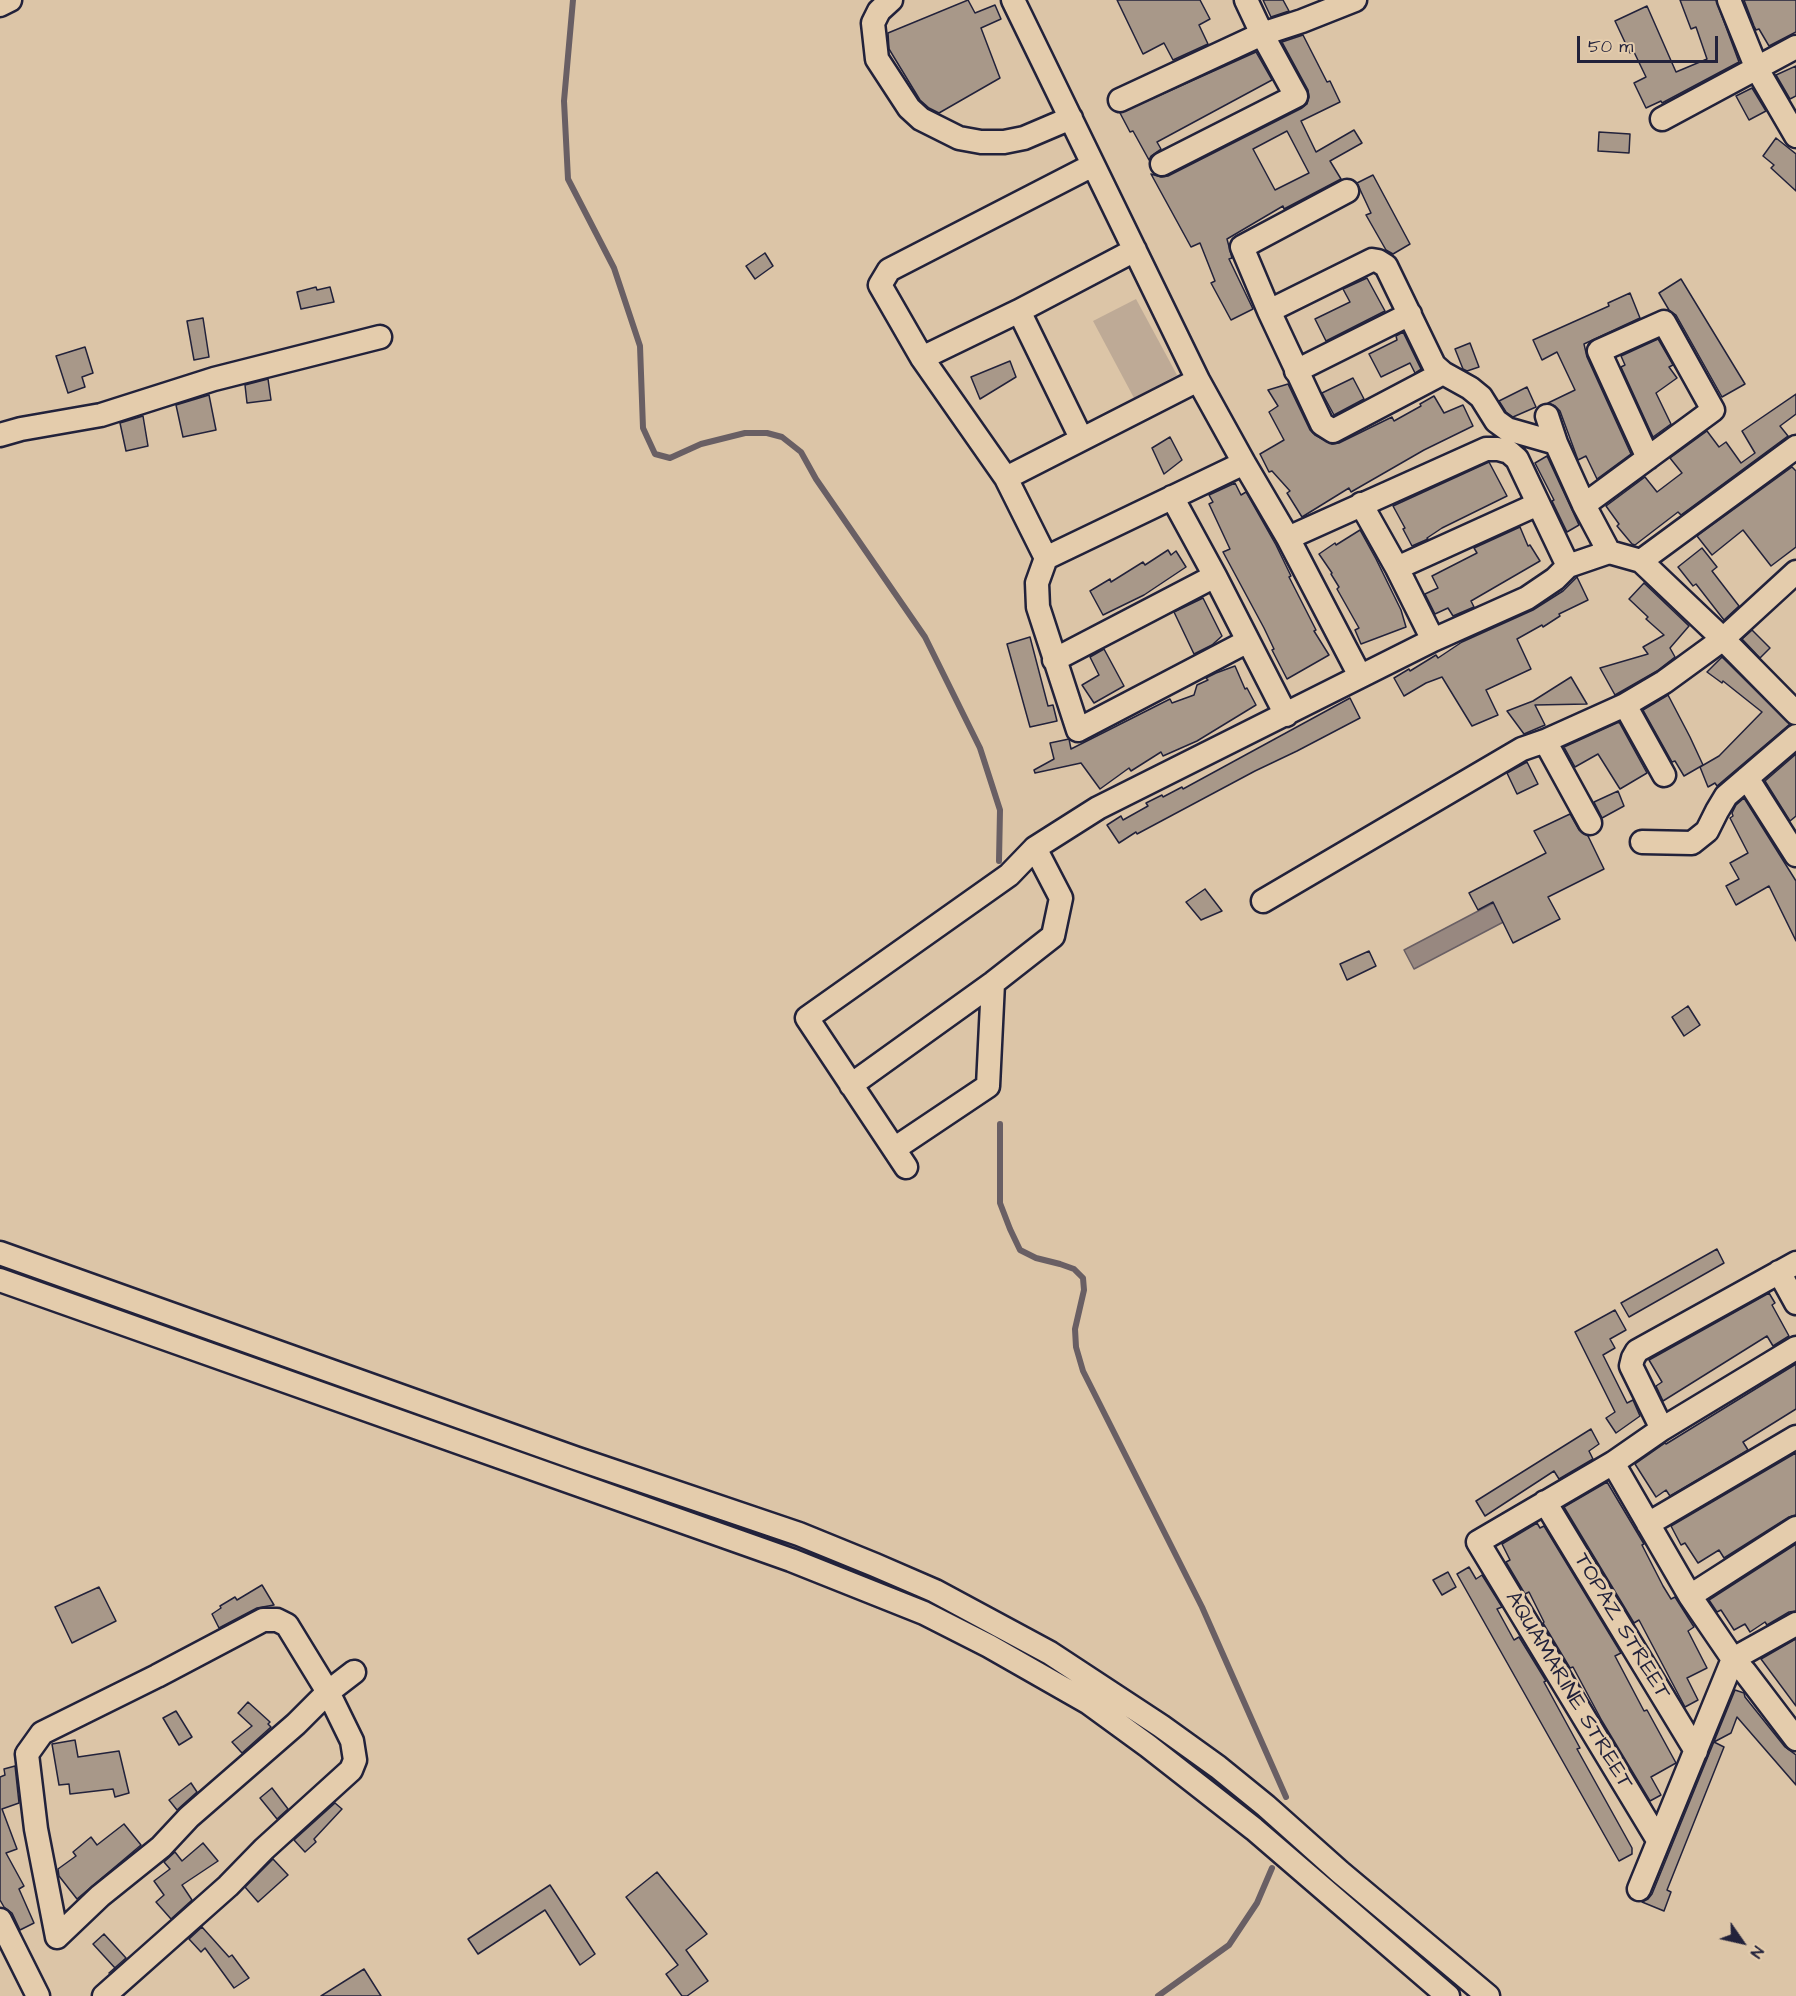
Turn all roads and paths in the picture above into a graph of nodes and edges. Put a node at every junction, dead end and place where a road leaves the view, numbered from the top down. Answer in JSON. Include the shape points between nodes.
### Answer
{"nodes":[{"id":1,"x":10,"y":0,"type":"edge"},
{"id":2,"x":891,"y":0,"type":"edge"},
{"id":3,"x":1013,"y":0,"type":"edge"},
{"id":4,"x":1246,"y":0,"type":"edge"},
{"id":5,"x":1355,"y":0,"type":"edge"},
{"id":6,"x":1730,"y":0,"type":"edge"},
{"id":7,"x":0,"y":5,"type":"edge"},
{"id":8,"x":1262,"y":34,"type":"junction"},
{"id":9,"x":1796,"y":47,"type":"edge"},
{"id":10,"x":1757,"y":69,"type":"junction"},
{"id":11,"x":1120,"y":100,"type":"dead end"},
{"id":12,"x":1071,"y":118,"type":"junction"},
{"id":13,"x":1662,"y":119,"type":"dead end"},
{"id":14,"x":1796,"y":136,"type":"edge"},
{"id":15,"x":1162,"y":164,"type":"dead end"},
{"id":16,"x":1094,"y":165,"type":"junction"},
{"id":17,"x":1347,"y":191,"type":"dead end"},
{"id":18,"x":1135,"y":250,"type":"junction"},
{"id":19,"x":1019,"y":311,"type":"junction"},
{"id":20,"x":1269,"y":311,"type":"junction"},
{"id":21,"x":1410,"y":314,"type":"junction"},
{"id":22,"x":380,"y":337,"type":"dead end"},
{"id":23,"x":922,"y":358,"type":"junction"},
{"id":24,"x":1296,"y":370,"type":"junction"},
{"id":25,"x":1443,"y":373,"type":"junction"},
{"id":26,"x":1198,"y":380,"type":"junction"},
{"id":27,"x":1547,"y":416,"type":"dead end"},
{"id":28,"x":0,"y":435,"type":"edge"},
{"id":29,"x":1081,"y":438,"type":"junction"},
{"id":30,"x":1556,"y":443,"type":"junction"},
{"id":31,"x":1796,"y":447,"type":"edge"},
{"id":32,"x":1648,"y":458,"type":"junction"},
{"id":33,"x":1244,"y":463,"type":"junction"},
{"id":34,"x":1005,"y":478,"type":"junction"},
{"id":35,"x":1172,"y":497,"type":"junction"},
{"id":36,"x":1361,"y":504,"type":"junction"},
{"id":37,"x":1538,"y":504,"type":"junction"},
{"id":38,"x":1584,"y":505,"type":"junction"},
{"id":39,"x":1287,"y":538,"type":"junction"},
{"id":40,"x":1609,"y":552,"type":"junction"},
{"id":41,"x":1046,"y":558,"type":"junction"},
{"id":42,"x":1641,"y":561,"type":"junction"},
{"id":43,"x":1569,"y":566,"type":"junction"},
{"id":44,"x":1397,"y":568,"type":"junction"},
{"id":45,"x":1796,"y":572,"type":"edge"},
{"id":46,"x":1215,"y":576,"type":"junction"},
{"id":47,"x":1723,"y":639,"type":"junction"},
{"id":48,"x":1433,"y":640,"type":"junction"},
{"id":49,"x":1248,"y":641,"type":"junction"},
{"id":50,"x":1054,"y":660,"type":"junction"},
{"id":51,"x":1360,"y":676,"type":"junction"},
{"id":52,"x":1792,"y":700,"type":"edge"},
{"id":53,"x":1624,"y":705,"type":"junction"},
{"id":54,"x":1286,"y":715,"type":"junction"},
{"id":55,"x":1796,"y":736,"type":"edge"},
{"id":56,"x":1545,"y":741,"type":"junction"},
{"id":57,"x":1664,"y":775,"type":"dead end"},
{"id":58,"x":1747,"y":778,"type":"junction"},
{"id":59,"x":1590,"y":823,"type":"dead end"},
{"id":60,"x":1642,"y":842,"type":"dead end"},
{"id":61,"x":1794,"y":844,"type":"edge"},
{"id":62,"x":1035,"y":849,"type":"junction"},
{"id":63,"x":1263,"y":901,"type":"dead end"},
{"id":64,"x":993,"y":983,"type":"junction"},
{"id":65,"x":851,"y":1085,"type":"junction"},
{"id":66,"x":0,"y":1253,"type":"edge"},
{"id":67,"x":1788,"y":1268,"type":"edge"},
{"id":68,"x":0,"y":1280,"type":"edge"},
{"id":69,"x":1796,"y":1303,"type":"edge"},
{"id":70,"x":1796,"y":1348,"type":"edge"},
{"id":71,"x":1662,"y":1429,"type":"junction"},
{"id":72,"x":1796,"y":1437,"type":"edge"},
{"id":73,"x":1613,"y":1463,"type":"junction"},
{"id":74,"x":1545,"y":1502,"type":"junction"},
{"id":75,"x":1648,"y":1524,"type":"junction"},
{"id":76,"x":1796,"y":1528,"type":"edge"},
{"id":77,"x":1690,"y":1596,"type":"junction"},
{"id":78,"x":1796,"y":1624,"type":"edge"},
{"id":79,"x":1732,"y":1659,"type":"junction"},
{"id":80,"x":354,"y":1672,"type":"dead end"},
{"id":81,"x":328,"y":1692,"type":"junction"},
{"id":82,"x":1796,"y":1739,"type":"edge"},
{"id":83,"x":1696,"y":1752,"type":"junction"},
{"id":84,"x":1658,"y":1840,"type":"junction"},
{"id":85,"x":1639,"y":1889,"type":"dead end"},
{"id":86,"x":0,"y":1920,"type":"edge"},
{"id":87,"x":1444,"y":1958,"type":"junction"},
{"id":88,"x":1426,"y":1977,"type":"junction"},
{"id":89,"x":110,"y":1994,"type":"edge"},
{"id":90,"x":38,"y":1996,"type":"edge"},
{"id":91,"x":1448,"y":1996,"type":"edge"},
{"id":92,"x":1488,"y":1996,"type":"edge"}],
"edges":[{"from":1,"to":7,"type":"street"},
{"from":2,"to":12,"type":"street","via":[[873,24],[878,59],[909,108],[921,119],[960,138],[1004,142]]},
{"from":3,"to":12,"type":"street"},
{"from":4,"to":8,"type":"street"},
{"from":5,"to":8,"type":"street"},
{"from":6,"to":10,"type":"street"},
{"from":8,"to":11,"type":"street"},
{"from":8,"to":15,"type":"street","via":[[1296,96]]},
{"from":9,"to":10,"type":"street"},
{"from":10,"to":13,"type":"street"},
{"from":10,"to":14,"type":"street"},
{"from":12,"to":16,"type":"street"},
{"from":16,"to":18,"type":"street"},
{"from":16,"to":23,"type":"street","via":[[889,270],[880,285]]},
{"from":17,"to":20,"type":"street","via":[[1242,247]]},
{"from":18,"to":19,"type":"street"},
{"from":18,"to":26,"type":"street"},
{"from":19,"to":23,"type":"street"},
{"from":19,"to":29,"type":"street"},
{"from":20,"to":21,"type":"street","via":[[1372,260],[1386,266]]},
{"from":20,"to":24,"type":"street"},
{"from":21,"to":24,"type":"street"},
{"from":21,"to":25,"type":"street","via":[[1434,366]]},
{"from":22,"to":28,"type":"street","via":[[214,379],[101,415]]},
{"from":23,"to":34,"type":"street"},
{"from":24,"to":25,"type":"street","via":[[1322,424],[1333,431]]},
{"from":25,"to":30,"type":"street","via":[[1481,397],[1496,421],[1507,429]]},
{"from":26,"to":29,"type":"street"},
{"from":26,"to":33,"type":"street"},
{"from":27,"to":30,"type":"street"},
{"from":29,"to":34,"type":"street"},
{"from":30,"to":38,"type":"street"},
{"from":31,"to":42,"type":"street"},
{"from":32,"to":32,"type":"street","via":[[1599,351],[1664,322],[1713,410]]},
{"from":32,"to":38,"type":"street"},
{"from":33,"to":35,"type":"street"},
{"from":33,"to":39,"type":"street"},
{"from":34,"to":41,"type":"street"},
{"from":35,"to":41,"type":"street"},
{"from":35,"to":46,"type":"street"},
{"from":36,"to":37,"type":"street","via":[[1486,449],[1509,452],[1517,459]]},
{"from":36,"to":39,"type":"street"},
{"from":36,"to":44,"type":"street"},
{"from":37,"to":43,"type":"street"},
{"from":37,"to":44,"type":"street"},
{"from":38,"to":40,"type":"street"},
{"from":39,"to":51,"type":"street"},
{"from":40,"to":42,"type":"street"},
{"from":40,"to":43,"type":"street"},
{"from":41,"to":50,"type":"street","via":[[1037,583],[1038,607]]},
{"from":42,"to":47,"type":"street"},
{"from":43,"to":48,"type":"street","via":[[1527,598]]},
{"from":44,"to":48,"type":"street"},
{"from":45,"to":47,"type":"street"},
{"from":46,"to":49,"type":"street"},
{"from":46,"to":50,"type":"street"},
{"from":47,"to":52,"type":"street"},
{"from":47,"to":53,"type":"street","via":[[1664,682]]},
{"from":48,"to":51,"type":"street"},
{"from":49,"to":50,"type":"street","via":[[1078,730]]},
{"from":49,"to":54,"type":"street"},
{"from":51,"to":54,"type":"street"},
{"from":53,"to":56,"type":"street"},
{"from":53,"to":57,"type":"street"},
{"from":54,"to":62,"type":"street","via":[[1098,808]]},
{"from":55,"to":58,"type":"street"},
{"from":56,"to":59,"type":"street"},
{"from":56,"to":63,"type":"street","via":[[1522,749]]},
{"from":58,"to":60,"type":"street","via":[[1726,796],[1707,831],[1692,843]]},
{"from":58,"to":61,"type":"street"},
{"from":62,"to":64,"type":"street","via":[[1060,898],[1053,936]]},
{"from":62,"to":65,"type":"street","via":[[1009,875],[807,1018]]},
{"from":64,"to":65,"type":"street"},
{"from":64,"to":65,"type":"street","via":[[988,1086],[900,1158]]},
{"from":66,"to":87,"type":"street","via":[[799,1534],[935,1591],[1050,1653],[1171,1733],[1266,1806]]},
{"from":67,"to":69,"type":"street"},
{"from":67,"to":71,"type":"street","via":[[1637,1352],[1631,1366]]},
{"from":68,"to":88,"type":"street","via":[[791,1560],[924,1613],[1089,1703],[1254,1829]]},
{"from":70,"to":71,"type":"street"},
{"from":71,"to":73,"type":"street"},
{"from":72,"to":75,"type":"street"},
{"from":73,"to":74,"type":"street"},
{"from":73,"to":75,"type":"street"},
{"from":74,"to":83,"type":"street","name":"TOPAZ STREET"},
{"from":74,"to":84,"type":"street","name":"AQUAMARINE STREET","via":[[1478,1542]]},
{"from":75,"to":77,"type":"street"},
{"from":76,"to":77,"type":"street"},
{"from":77,"to":79,"type":"street"},
{"from":78,"to":79,"type":"street"},
{"from":79,"to":82,"type":"street"},
{"from":79,"to":83,"type":"street"},
{"from":80,"to":81,"type":"street"},
{"from":81,"to":81,"type":"street","via":[[287,1625],[263,1620],[42,1733],[27,1754],[36,1828],[57,1937]]},
{"from":81,"to":89,"type":"street","via":[[352,1741],[355,1760],[351,1770]]},
{"from":83,"to":84,"type":"street"},
{"from":84,"to":85,"type":"street"},
{"from":86,"to":90,"type":"street"},
{"from":87,"to":88,"type":"street"},
{"from":87,"to":92,"type":"street"},
{"from":88,"to":91,"type":"street"}]}
